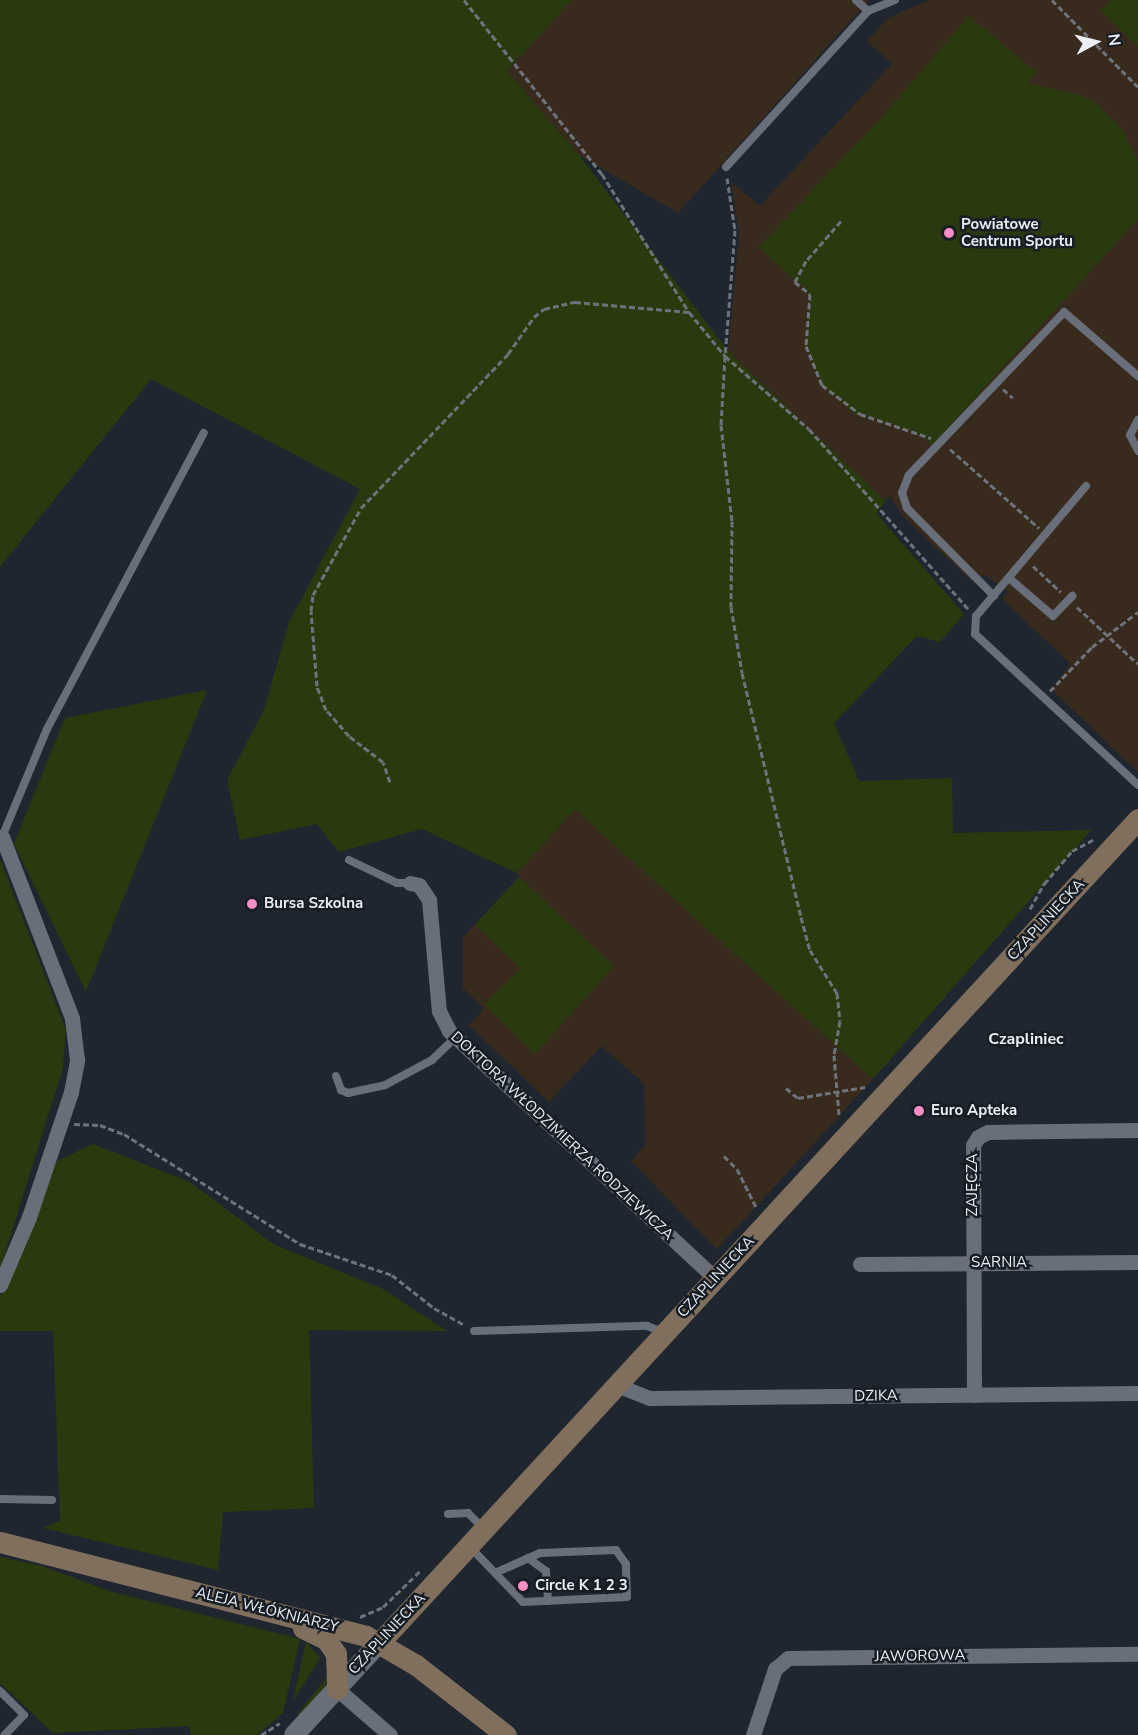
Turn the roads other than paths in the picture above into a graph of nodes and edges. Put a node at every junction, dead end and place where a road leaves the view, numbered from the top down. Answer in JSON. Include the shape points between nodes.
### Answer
{"nodes":[{"id":1,"x":856,"y":0,"type":"edge"},
{"id":2,"x":895,"y":0,"type":"edge"},
{"id":3,"x":868,"y":11,"type":"junction"},
{"id":4,"x":726,"y":167,"type":"road end"},
{"id":5,"x":1138,"y":376,"type":"edge"},
{"id":6,"x":1138,"y":420,"type":"edge"},
{"id":7,"x":204,"y":433,"type":"dead end"},
{"id":8,"x":1138,"y":451,"type":"edge"},
{"id":9,"x":1086,"y":486,"type":"dead end"},
{"id":10,"x":1009,"y":578,"type":"junction"},
{"id":11,"x":994,"y":596,"type":"junction"},
{"id":12,"x":1070,"y":598,"type":"road end"},
{"id":13,"x":1138,"y":785,"type":"edge"},
{"id":14,"x":1138,"y":819,"type":"edge"},
{"id":15,"x":2,"y":837,"type":"joint"},
{"id":16,"x":349,"y":860,"type":"dead end"},
{"id":17,"x":410,"y":883,"type":"joint"},
{"id":18,"x":455,"y":1038,"type":"junction"},
{"id":19,"x":336,"y":1076,"type":"dead end"},
{"id":20,"x":1138,"y":1130,"type":"edge"},
{"id":21,"x":1138,"y":1262,"type":"edge"},
{"id":22,"x":973,"y":1263,"type":"junction"},
{"id":23,"x":860,"y":1264,"type":"dead end"},
{"id":24,"x":715,"y":1278,"type":"junction"},
{"id":25,"x":0,"y":1285,"type":"edge"},
{"id":26,"x":474,"y":1331,"type":"road end"},
{"id":27,"x":664,"y":1333,"type":"junction"},
{"id":28,"x":617,"y":1385,"type":"junction"},
{"id":29,"x":1138,"y":1393,"type":"edge"},
{"id":30,"x":974,"y":1395,"type":"junction"},
{"id":31,"x":0,"y":1499,"type":"edge"},
{"id":32,"x":52,"y":1500,"type":"dead end"},
{"id":33,"x":448,"y":1514,"type":"dead end"},
{"id":34,"x":484,"y":1528,"type":"junction"},
{"id":35,"x":0,"y":1542,"type":"edge"},
{"id":36,"x":469,"y":1546,"type":"junction"},
{"id":37,"x":528,"y":1558,"type":"junction"},
{"id":38,"x":495,"y":1573,"type":"junction"},
{"id":39,"x":548,"y":1601,"type":"junction"},
{"id":40,"x":262,"y":1609,"type":"junction"},
{"id":41,"x":380,"y":1642,"type":"junction"},
{"id":42,"x":1138,"y":1654,"type":"edge"},
{"id":43,"x":337,"y":1689,"type":"junction"},
{"id":44,"x":0,"y":1691,"type":"edge"},
{"id":45,"x":291,"y":1727,"type":"edge"},
{"id":46,"x":5,"y":1735,"type":"edge"},
{"id":47,"x":390,"y":1735,"type":"edge"},
{"id":48,"x":506,"y":1735,"type":"edge"},
{"id":49,"x":753,"y":1735,"type":"edge"}],
"edges":[{"from":1,"to":3,"type":"lane"},
{"from":2,"to":3,"type":"lane"},
{"from":3,"to":4,"type":"lane"},
{"from":5,"to":11,"type":"lane","via":[[1064,312],[909,475],[902,493],[907,508]]},
{"from":6,"to":8,"type":"lane","via":[[1130,435]]},
{"from":7,"to":15,"type":"lane","via":[[46,729]]},
{"from":9,"to":10,"type":"lane"},
{"from":10,"to":11,"type":"lane"},
{"from":10,"to":12,"type":"lane","via":[[1053,616]]},
{"from":11,"to":13,"type":"lane","via":[[976,616],[975,634]]},
{"from":14,"to":24,"type":"main road","name":"CZAPLINIECKA"},
{"from":15,"to":25,"type":"street","via":[[76,1035],[75,1081],[29,1217]]},
{"from":16,"to":17,"type":"lane","via":[[397,884]]},
{"from":17,"to":18,"type":"street","name":"DOKTORA WŁODZIMIERZA RODZIEWICZA","via":[[419,885],[429,900],[439,1011]]},
{"from":18,"to":19,"type":"lane","via":[[423,1067],[385,1085],[344,1092]]},
{"from":18,"to":24,"type":"street","name":"DOKTORA WŁODZIMIERZA RODZIEWICZA"},
{"from":20,"to":22,"type":"street","name":"ZAJĘCZA","via":[[988,1132],[978,1137],[973,1145]]},
{"from":21,"to":22,"type":"street","name":"SARNIA"},
{"from":22,"to":23,"type":"street","name":"SARNIA"},
{"from":22,"to":30,"type":"street","name":"ZAJĘCZA"},
{"from":24,"to":27,"type":"main road","name":"CZAPLINIECKA"},
{"from":26,"to":27,"type":"lane","via":[[646,1326]]},
{"from":27,"to":28,"type":"main road","name":"CZAPLINIECKA"},
{"from":28,"to":30,"type":"street","name":"DZIKA","via":[[650,1398]]},
{"from":28,"to":34,"type":"main road","name":"CZAPLINIECKA"},
{"from":29,"to":30,"type":"street","name":"DZIKA"},
{"from":31,"to":32,"type":"lane"},
{"from":33,"to":34,"type":"lane","via":[[468,1513]]},
{"from":34,"to":36,"type":"main road","name":"CZAPLINIECKA"},
{"from":35,"to":40,"type":"main road","name":"ALEJA WŁÓKNIARZY"},
{"from":36,"to":38,"type":"lane"},
{"from":36,"to":41,"type":"main road","name":"CZAPLINIECKA"},
{"from":37,"to":38,"type":"lane"},
{"from":37,"to":39,"type":"lane","via":[[546,1571]]},
{"from":37,"to":39,"type":"lane","via":[[540,1553],[616,1550],[626,1564],[627,1597]]},
{"from":38,"to":39,"type":"lane","via":[[523,1602]]},
{"from":40,"to":41,"type":"main road","name":"ALEJA WŁÓKNIARZY"},
{"from":40,"to":43,"type":"main road","via":[[326,1639],[338,1659]]},
{"from":41,"to":43,"type":"street","name":"CZAPLINIECKA"},
{"from":41,"to":48,"type":"main road","name":"ALEJA WŁÓKNIARZY"},
{"from":42,"to":49,"type":"street","name":"JAWOROWA","via":[[788,1658],[775,1669]]},
{"from":43,"to":45,"type":"street","name":"CZAPLINIECKA"},
{"from":43,"to":47,"type":"street"},
{"from":44,"to":46,"type":"lane","via":[[24,1715]]}]}
